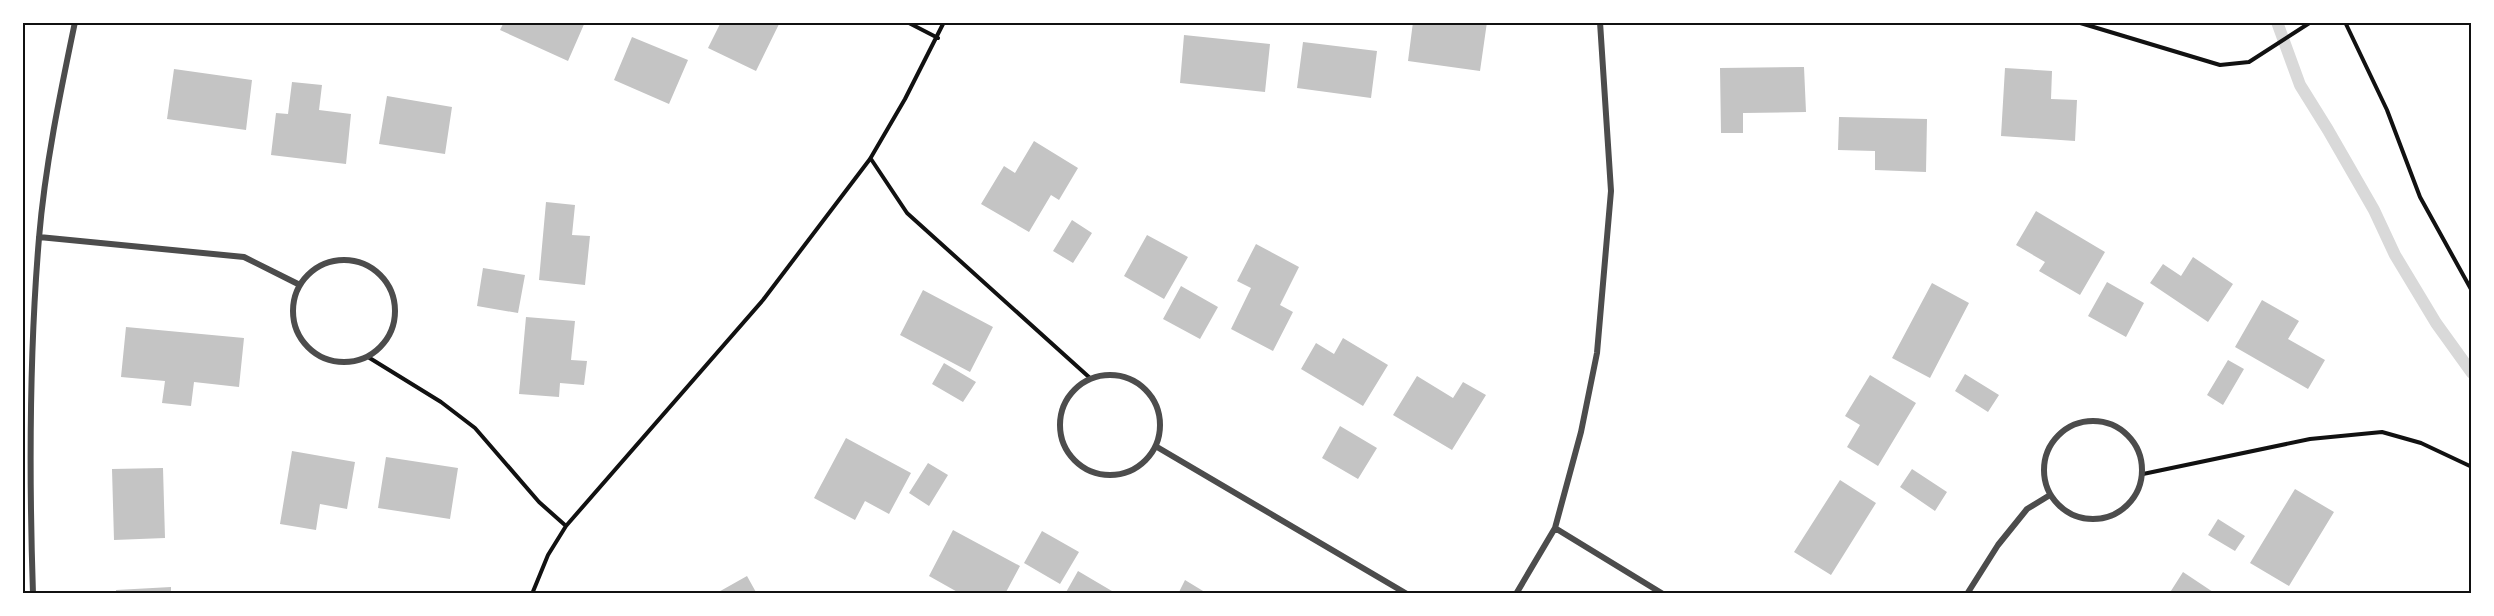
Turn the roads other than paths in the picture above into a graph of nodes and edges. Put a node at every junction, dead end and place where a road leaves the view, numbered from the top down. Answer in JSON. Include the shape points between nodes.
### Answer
{"nodes":[{"id":1,"x":75,"y":22,"type":"edge"},
{"id":2,"x":1600,"y":22,"type":"edge"},
{"id":3,"x":39,"y":237,"type":"junction"},
{"id":4,"x":300,"y":285,"type":"junction"},
{"id":5,"x":1157,"y":447,"type":"junction"},
{"id":6,"x":2050,"y":495,"type":"junction"},
{"id":7,"x":1555,"y":528,"type":"junction"},
{"id":8,"x":33,"y":594,"type":"edge"},
{"id":9,"x":1407,"y":594,"type":"edge"},
{"id":10,"x":1516,"y":594,"type":"edge"},
{"id":11,"x":1663,"y":594,"type":"edge"},
{"id":12,"x":1967,"y":594,"type":"edge"}],
"edges":[{"from":1,"to":3,"type":"street","via":[[49,156]]},
{"from":2,"to":7,"type":"street","via":[[1611,191],[1605,273],[1597,353]]},
{"from":3,"to":4,"type":"street","via":[[244,257]]},
{"from":3,"to":8,"type":"street","via":[[29,477]]},
{"from":4,"to":4,"type":"street","via":[[293,301],[296,331],[319,357],[337,363],[353,362],[368,357],[391,333],[395,314],[392,293],[381,276],[367,266],[351,260],[330,262],[312,270]]},
{"from":5,"to":5,"type":"street","via":[[1162,427],[1158,405],[1140,384],[1125,376],[1106,374],[1090,378],[1071,393],[1062,409],[1059,427],[1064,448],[1080,466],[1097,475],[1120,475],[1140,467]]},
{"from":5,"to":9,"type":"street"},
{"from":6,"to":6,"type":"street","via":[[2068,513],[2086,519],[2104,518],[2127,507],[2139,491],[2143,474],[2139,452],[2126,432],[2101,421],[2087,420],[2068,427],[2052,441],[2045,459],[2044,474]]},
{"from":6,"to":12,"type":"street","via":[[2027,509]]},
{"from":7,"to":10,"type":"street"},
{"from":7,"to":11,"type":"street"}]}
